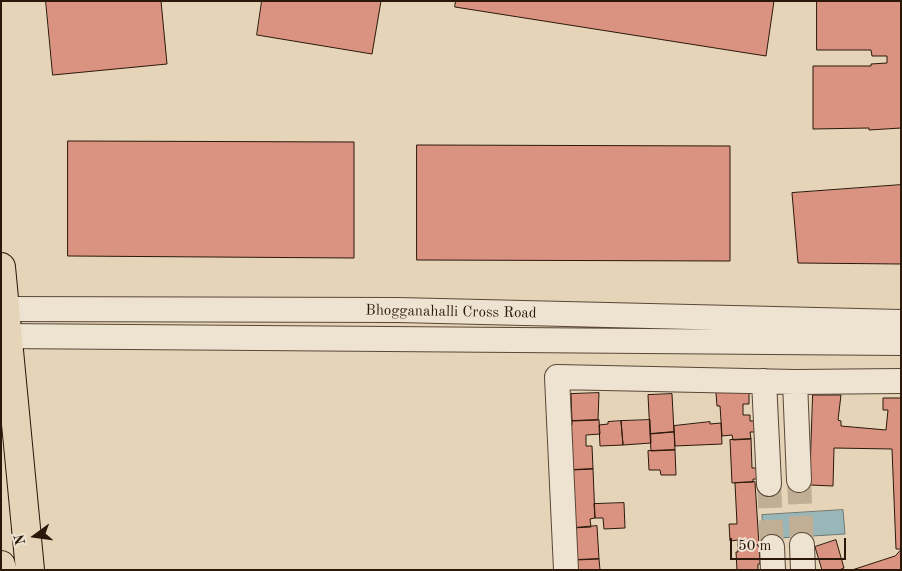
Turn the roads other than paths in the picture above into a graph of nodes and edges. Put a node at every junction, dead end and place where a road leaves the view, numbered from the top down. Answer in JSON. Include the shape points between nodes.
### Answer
{"nodes":[{"id":1,"x":1,"y":267,"type":"edge"},
{"id":2,"x":398,"y":310,"type":"junction"},
{"id":3,"x":901,"y":322,"type":"edge"},
{"id":4,"x":4,"y":323,"type":"edge"},
{"id":5,"x":396,"y":339,"type":"junction"},
{"id":6,"x":901,"y":344,"type":"edge"},
{"id":7,"x":764,"y":381,"type":"junction"},
{"id":8,"x":901,"y":381,"type":"edge"},
{"id":9,"x":795,"y":382,"type":"junction"},
{"id":10,"x":799,"y":480,"type":"tunnel mouth"},
{"id":11,"x":769,"y":484,"type":"tunnel mouth"},
{"id":12,"x":802,"y":546,"type":"tunnel mouth"},
{"id":13,"x":1,"y":565,"type":"edge"},
{"id":14,"x":2,"y":570,"type":"edge"},
{"id":15,"x":30,"y":570,"type":"edge"},
{"id":16,"x":566,"y":570,"type":"edge"},
{"id":17,"x":803,"y":570,"type":"edge"}],
"edges":[{"from":1,"to":4,"type":"main road"},
{"from":2,"to":3,"type":"street","name":"Bhogganahalli Cross Road"},
{"from":2,"to":4,"type":"street","name":"Bhogganahalli Cross Road"},
{"from":2,"to":5,"type":"street"},
{"from":4,"to":5,"type":"street","name":"Bhogganahalli Cross Road"},
{"from":4,"to":15,"type":"main road"},
{"from":5,"to":6,"type":"street","name":"Bhogganahalli Cross Road"},
{"from":7,"to":9,"type":"street"},
{"from":7,"to":11,"type":"street"},
{"from":7,"to":16,"type":"street","via":[[557,376]]},
{"from":8,"to":9,"type":"street"},
{"from":9,"to":10,"type":"street"},
{"from":12,"to":17,"type":"street"},
{"from":13,"to":14,"type":"main road"}]}
